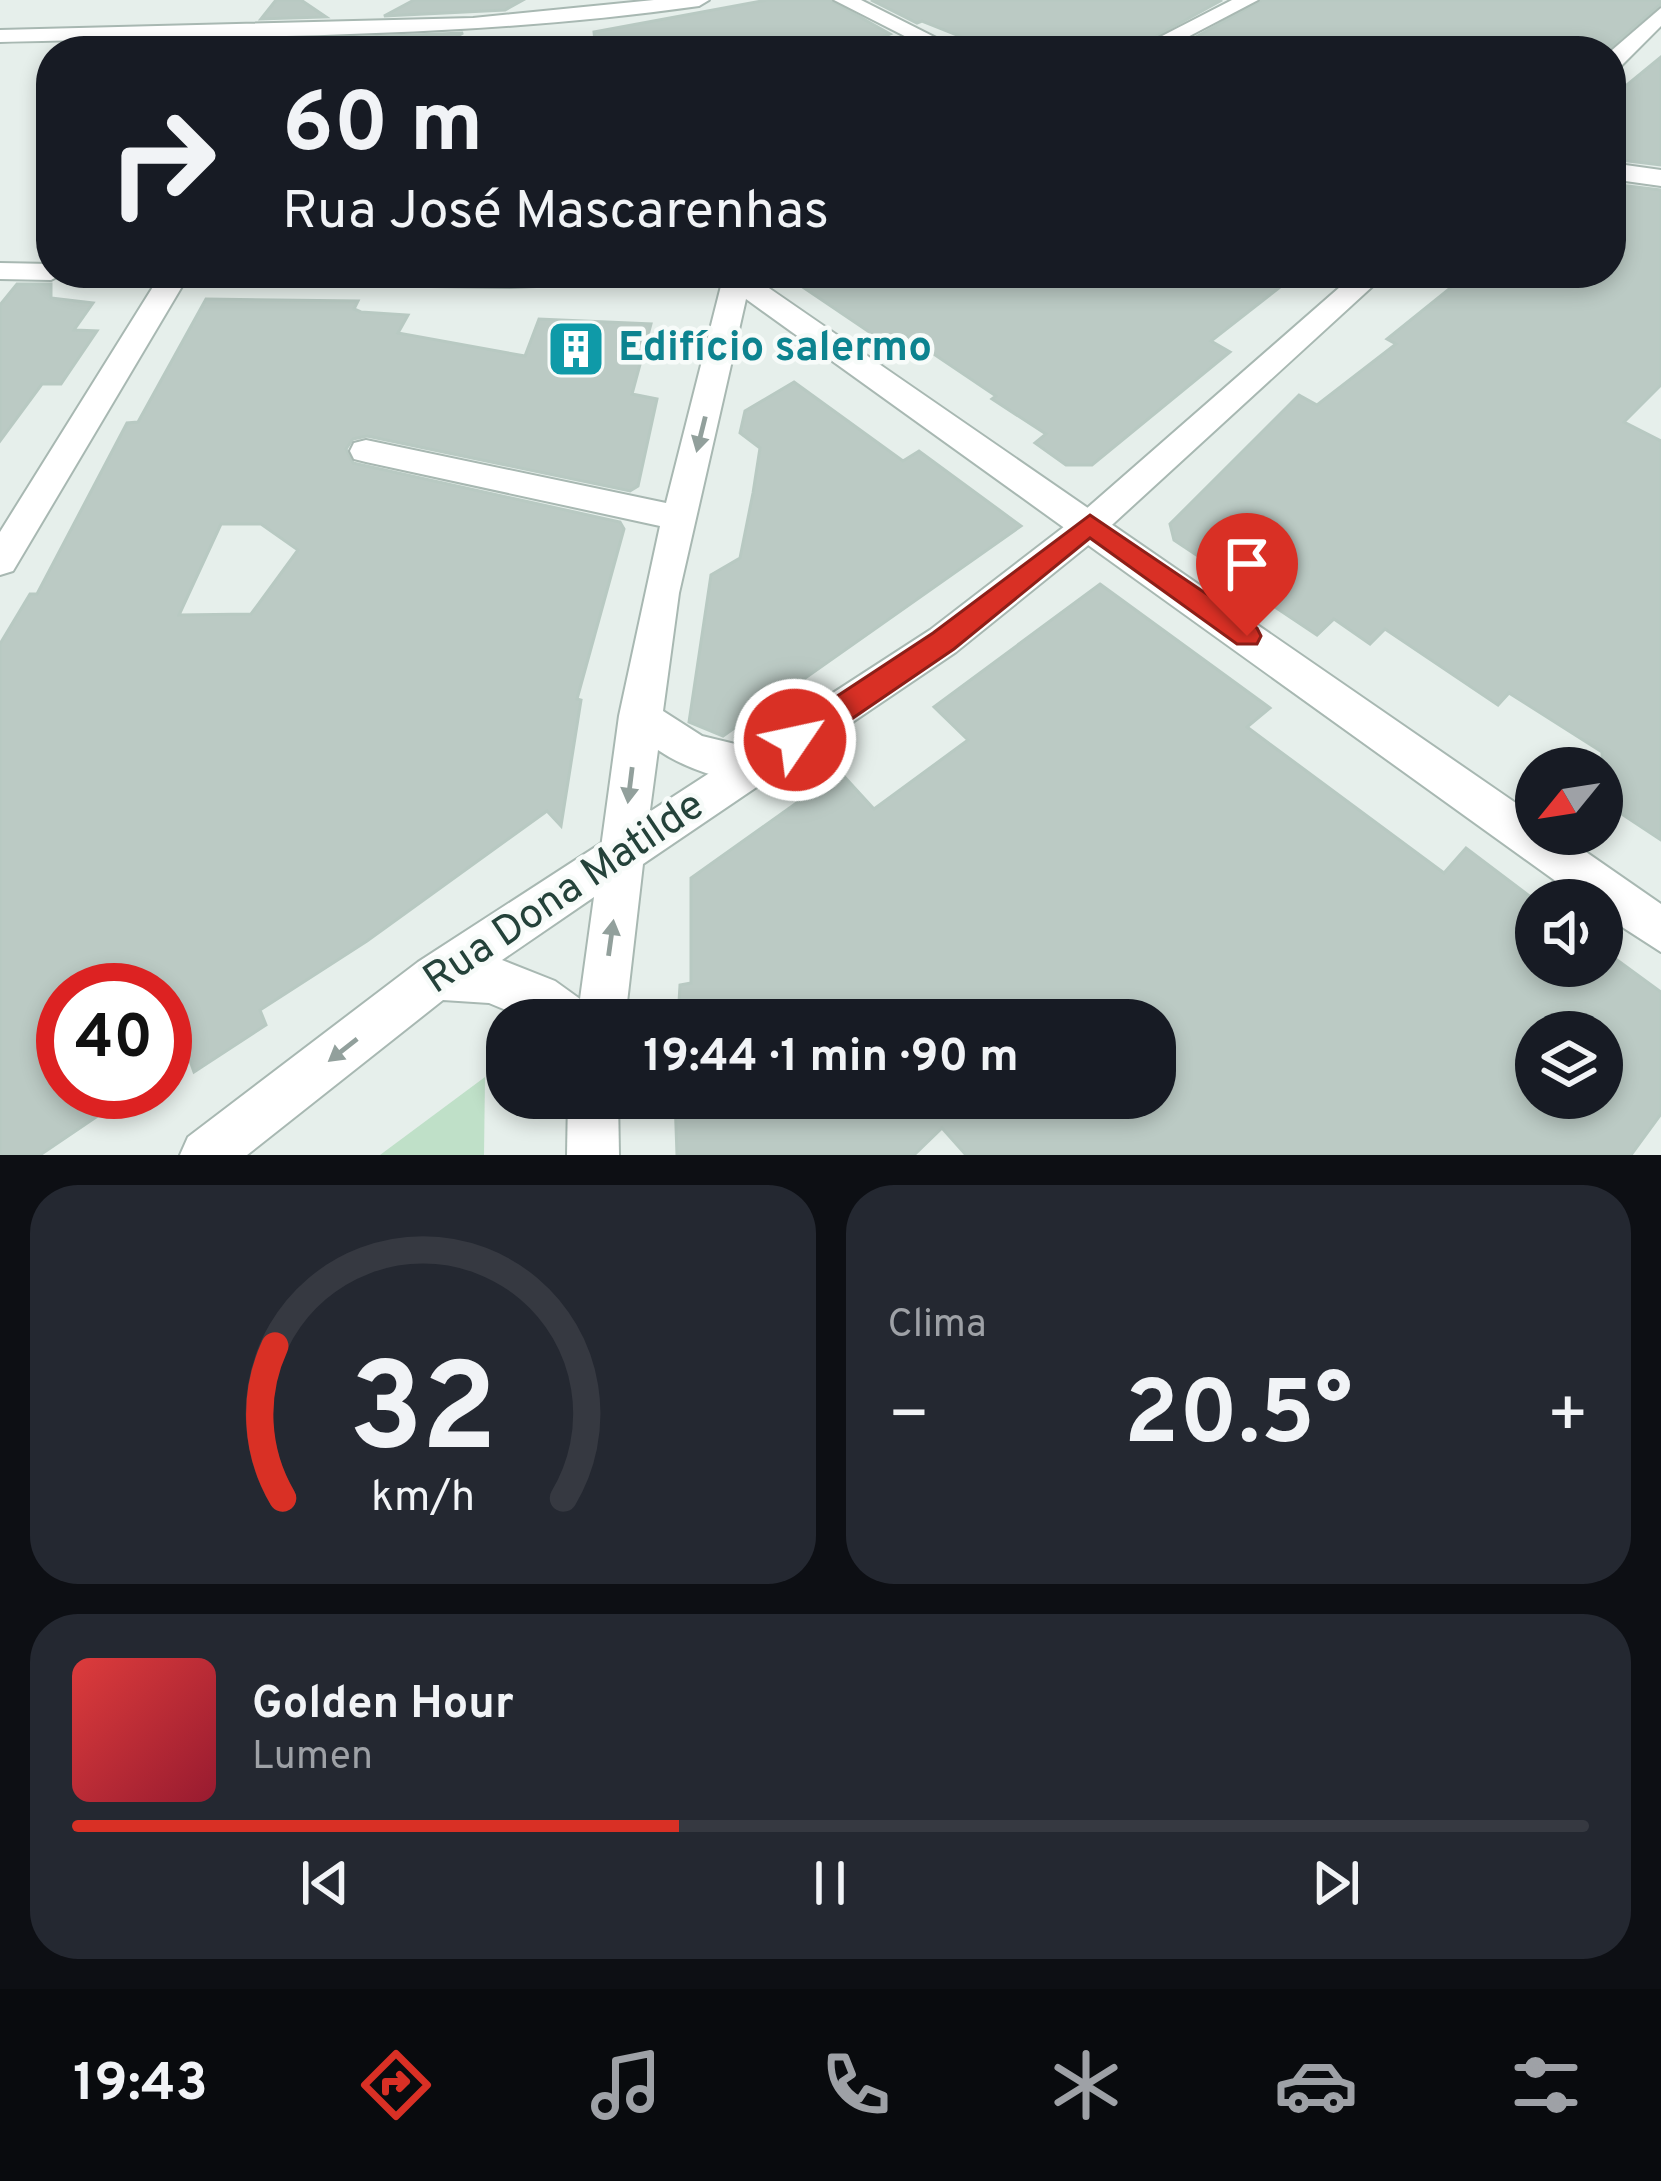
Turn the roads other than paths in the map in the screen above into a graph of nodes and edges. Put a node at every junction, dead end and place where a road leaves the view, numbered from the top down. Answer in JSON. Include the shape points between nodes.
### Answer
{"nodes":[{"id":1,"x":339,"y":0,"type":"edge"},
{"id":2,"x":699,"y":0,"type":"edge"},
{"id":3,"x":844,"y":0,"type":"edge"},
{"id":4,"x":1248,"y":0,"type":"edge"},
{"id":5,"x":1661,"y":14,"type":"edge"},
{"id":6,"x":377,"y":26,"type":"junction"},
{"id":7,"x":0,"y":35,"type":"edge"},
{"id":8,"x":391,"y":36,"type":"edge"},
{"id":9,"x":920,"y":36,"type":"edge"},
{"id":10,"x":1175,"y":36,"type":"edge"},
{"id":11,"x":1626,"y":48,"type":"edge"},
{"id":12,"x":1626,"y":173,"type":"edge"},
{"id":13,"x":1661,"y":178,"type":"edge"},
{"id":14,"x":0,"y":271,"type":"edge"},
{"id":15,"x":36,"y":272,"type":"edge"},
{"id":16,"x":167,"y":288,"type":"edge"},
{"id":17,"x":730,"y":288,"type":"edge"},
{"id":18,"x":750,"y":288,"type":"edge"},
{"id":19,"x":1356,"y":288,"type":"edge"},
{"id":20,"x":366,"y":451,"type":"dead end"},
{"id":21,"x":680,"y":518,"type":"junction"},
{"id":22,"x":1090,"y":525,"type":"junction"},
{"id":23,"x":0,"y":562,"type":"edge"},
{"id":24,"x":639,"y":716,"type":"junction"},
{"id":25,"x":758,"y":765,"type":"junction"},
{"id":26,"x":622,"y":855,"type":"junction"},
{"id":27,"x":1661,"y":930,"type":"edge"},
{"id":28,"x":435,"y":978,"type":"junction"},
{"id":29,"x":536,"y":999,"type":"edge"},
{"id":30,"x":604,"y":999,"type":"edge"},
{"id":31,"x":593,"y":1119,"type":"edge"},
{"id":32,"x":206,"y":1155,"type":"edge"},
{"id":33,"x":593,"y":1155,"type":"edge"}],
"edges":[{"from":1,"to":6,"type":"street"},
{"from":2,"to":6,"type":"street","via":[[571,17]]},
{"from":3,"to":9,"type":"street"},
{"from":4,"to":10,"type":"street"},
{"from":5,"to":11,"type":"street"},
{"from":6,"to":7,"type":"street"},
{"from":6,"to":8,"type":"street"},
{"from":12,"to":13,"type":"street"},
{"from":14,"to":15,"type":"street"},
{"from":16,"to":23,"type":"street"},
{"from":17,"to":21,"type":"street","one_way":true},
{"from":18,"to":22,"type":"street"},
{"from":19,"to":22,"type":"street","name":"Rua Dona Matilde"},
{"from":20,"to":21,"type":"street"},
{"from":21,"to":24,"type":"street"},
{"from":22,"to":25,"type":"street","name":"Rua Dona Matilde","via":[[944,641]]},
{"from":22,"to":27,"type":"street"},
{"from":24,"to":25,"type":"street","via":[[692,751]]},
{"from":24,"to":26,"type":"street","one_way":true},
{"from":25,"to":26,"type":"street","name":"Rua Dona Matilde"},
{"from":26,"to":28,"type":"street","name":"Rua Dona Matilde"},
{"from":30,"to":26,"type":"street","one_way":true},
{"from":28,"to":29,"type":"street","via":[[514,985]]},
{"from":28,"to":32,"type":"street","name":"Rua Dona Matilde","one_way":true},
{"from":31,"to":33,"type":"street"}]}
